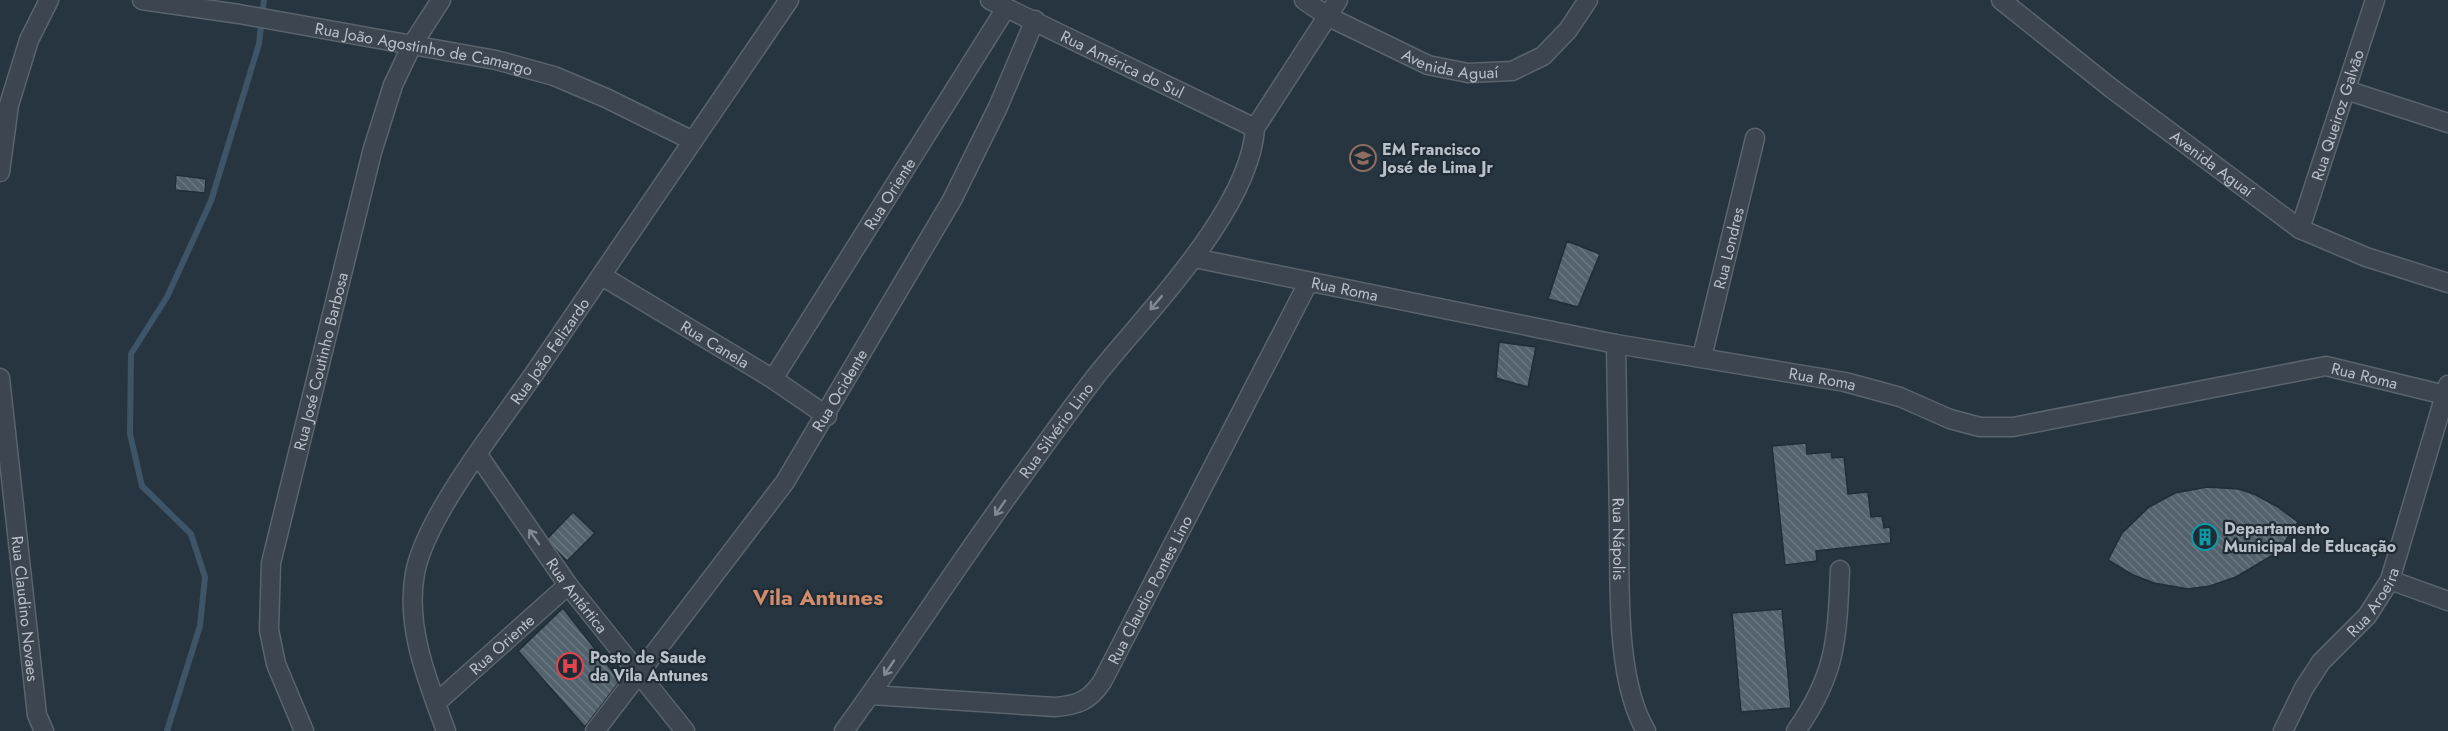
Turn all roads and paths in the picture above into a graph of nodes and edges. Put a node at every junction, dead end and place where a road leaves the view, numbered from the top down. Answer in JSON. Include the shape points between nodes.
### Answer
{"nodes":[{"id":1,"x":49,"y":0,"type":"edge"},
{"id":2,"x":142,"y":0,"type":"edge"},
{"id":3,"x":441,"y":0,"type":"edge"},
{"id":4,"x":789,"y":0,"type":"edge"},
{"id":5,"x":1304,"y":0,"type":"edge"},
{"id":6,"x":1338,"y":0,"type":"edge"},
{"id":7,"x":1588,"y":0,"type":"edge"},
{"id":8,"x":2001,"y":0,"type":"edge"},
{"id":9,"x":2375,"y":0,"type":"edge"},
{"id":10,"x":998,"y":4,"type":"edge"},
{"id":11,"x":246,"y":10,"type":"edge"},
{"id":12,"x":1327,"y":16,"type":"junction"},
{"id":13,"x":1035,"y":20,"type":"junction"},
{"id":14,"x":412,"y":45,"type":"junction"},
{"id":15,"x":2346,"y":90,"type":"junction"},
{"id":16,"x":2448,"y":123,"type":"edge"},
{"id":17,"x":1255,"y":128,"type":"junction"},
{"id":18,"x":1755,"y":138,"type":"dead end"},
{"id":19,"x":693,"y":141,"type":"junction"},
{"id":20,"x":0,"y":172,"type":"edge"},
{"id":21,"x":2300,"y":230,"type":"junction"},
{"id":22,"x":1194,"y":258,"type":"junction"},
{"id":23,"x":602,"y":276,"type":"junction"},
{"id":24,"x":1308,"y":283,"type":"junction"},
{"id":25,"x":2448,"y":283,"type":"edge"},
{"id":26,"x":1616,"y":344,"type":"junction"},
{"id":27,"x":1702,"y":357,"type":"junction"},
{"id":28,"x":0,"y":378,"type":"edge"},
{"id":29,"x":772,"y":379,"type":"junction"},
{"id":30,"x":2446,"y":390,"type":"edge"},
{"id":31,"x":827,"y":416,"type":"junction"},
{"id":32,"x":2441,"y":439,"type":"edge"},
{"id":33,"x":478,"y":455,"type":"junction"},
{"id":34,"x":1840,"y":570,"type":"dead end"},
{"id":35,"x":2390,"y":580,"type":"junction"},
{"id":36,"x":568,"y":585,"type":"junction"},
{"id":37,"x":2448,"y":601,"type":"edge"},
{"id":38,"x":639,"y":675,"type":"junction"},
{"id":39,"x":871,"y":695,"type":"junction"},
{"id":40,"x":436,"y":703,"type":"junction"},
{"id":41,"x":44,"y":731,"type":"edge"},
{"id":42,"x":303,"y":731,"type":"edge"},
{"id":43,"x":446,"y":731,"type":"edge"},
{"id":44,"x":595,"y":731,"type":"edge"},
{"id":45,"x":685,"y":731,"type":"edge"},
{"id":46,"x":844,"y":731,"type":"edge"},
{"id":47,"x":1646,"y":731,"type":"edge"},
{"id":48,"x":1796,"y":731,"type":"edge"},
{"id":49,"x":2283,"y":731,"type":"edge"}],
"edges":[{"from":1,"to":20,"type":"street","via":[[29,40],[9,105]]},
{"from":2,"to":11,"type":"street","name":"Rua João Agostinho de Camargo"},
{"from":3,"to":14,"type":"street","name":"Rua José Coutinho Barbosa"},
{"from":4,"to":19,"type":"street","name":"Rua João Felizardo"},
{"from":5,"to":12,"type":"street","name":"Avenida Aguaí"},
{"from":6,"to":12,"type":"street"},
{"from":7,"to":12,"type":"street","name":"Avenida Aguaí","via":[[1568,30],[1543,56],[1512,70],[1468,73],[1428,65]]},
{"from":8,"to":21,"type":"street","name":"Avenida Aguaí"},
{"from":9,"to":15,"type":"street","name":"Rua Queiroz Galvão"},
{"from":10,"to":13,"type":"street","name":"Rua América do Sul"},
{"from":10,"to":29,"type":"street","name":"Rua Oriente"},
{"from":11,"to":14,"type":"street","name":"Rua João Agostinho de Camargo","via":[[274,20]]},
{"from":12,"to":17,"type":"street"},
{"from":13,"to":17,"type":"street","name":"Rua América do Sul"},
{"from":13,"to":31,"type":"street","name":"Rua Ocidente","via":[[952,200]]},
{"from":14,"to":19,"type":"street","name":"Rua João Agostinho de Camargo","via":[[496,60],[554,76]]},
{"from":14,"to":42,"type":"street","name":"Rua José Coutinho Barbosa","via":[[393,85],[372,152],[271,562],[269,630],[276,664]]},
{"from":15,"to":16,"type":"street"},
{"from":15,"to":21,"type":"street","name":"Rua Queiroz Galvão"},
{"from":17,"to":22,"type":"street","name":"Rua Silvério Lino","via":[[1248,164]]},
{"from":18,"to":27,"type":"street","name":"Rua Londres"},
{"from":19,"to":23,"type":"street","name":"Rua João Felizardo"},
{"from":21,"to":25,"type":"street","name":"Avenida Aguaí","via":[[2366,257]]},
{"from":22,"to":24,"type":"street","name":"Rua Roma"},
{"from":22,"to":39,"type":"street","name":"Rua Silvério Lino","one_way":true,"via":[[1096,376],[1024,473]]},
{"from":23,"to":29,"type":"street","name":"Rua Canela"},
{"from":23,"to":33,"type":"street","name":"Rua João Felizardo"},
{"from":24,"to":26,"type":"street","name":"Rua Roma"},
{"from":24,"to":39,"type":"street","name":"Rua Claudio Pontes Lino","via":[[1092,696],[1079,704],[1055,707]]},
{"from":26,"to":27,"type":"street","name":"Rua Roma"},
{"from":26,"to":47,"type":"street","name":"Rua Nápolis","via":[[1621,623],[1630,686]]},
{"from":27,"to":30,"type":"street","name":"Rua Roma","via":[[1864,386],[1980,427],[2013,428],[2326,366]]},
{"from":28,"to":41,"type":"street","name":"Rua Claudino Novaes","via":[[37,715]]},
{"from":29,"to":31,"type":"street","name":"Rua Canela"},
{"from":30,"to":32,"type":"street","name":"Rua Aroeira"},
{"from":31,"to":38,"type":"street","name":"Rua Ocidente","via":[[786,482]]},
{"from":32,"to":35,"type":"street","name":"Rua Aroeira"},
{"from":36,"to":33,"type":"street","name":"Rua Antártica","one_way":true},
{"from":33,"to":40,"type":"street","name":"Rua João Felizardo","via":[[426,540],[415,572],[412,609],[418,649]]},
{"from":34,"to":48,"type":"street","via":[[1836,641],[1827,678]]},
{"from":35,"to":37,"type":"street"},
{"from":35,"to":49,"type":"street","name":"Rua Aroeira","via":[[2367,616],[2320,662]]},
{"from":36,"to":38,"type":"street","name":"Rua Antártica"},
{"from":36,"to":40,"type":"street","name":"Rua Oriente"},
{"from":38,"to":44,"type":"street","name":"Rua Ocidente"},
{"from":38,"to":45,"type":"street","name":"Rua Antártica"},
{"from":39,"to":46,"type":"street","name":"Rua Silvério Lino"},
{"from":40,"to":43,"type":"street","name":"Rua João Felizardo"}]}
